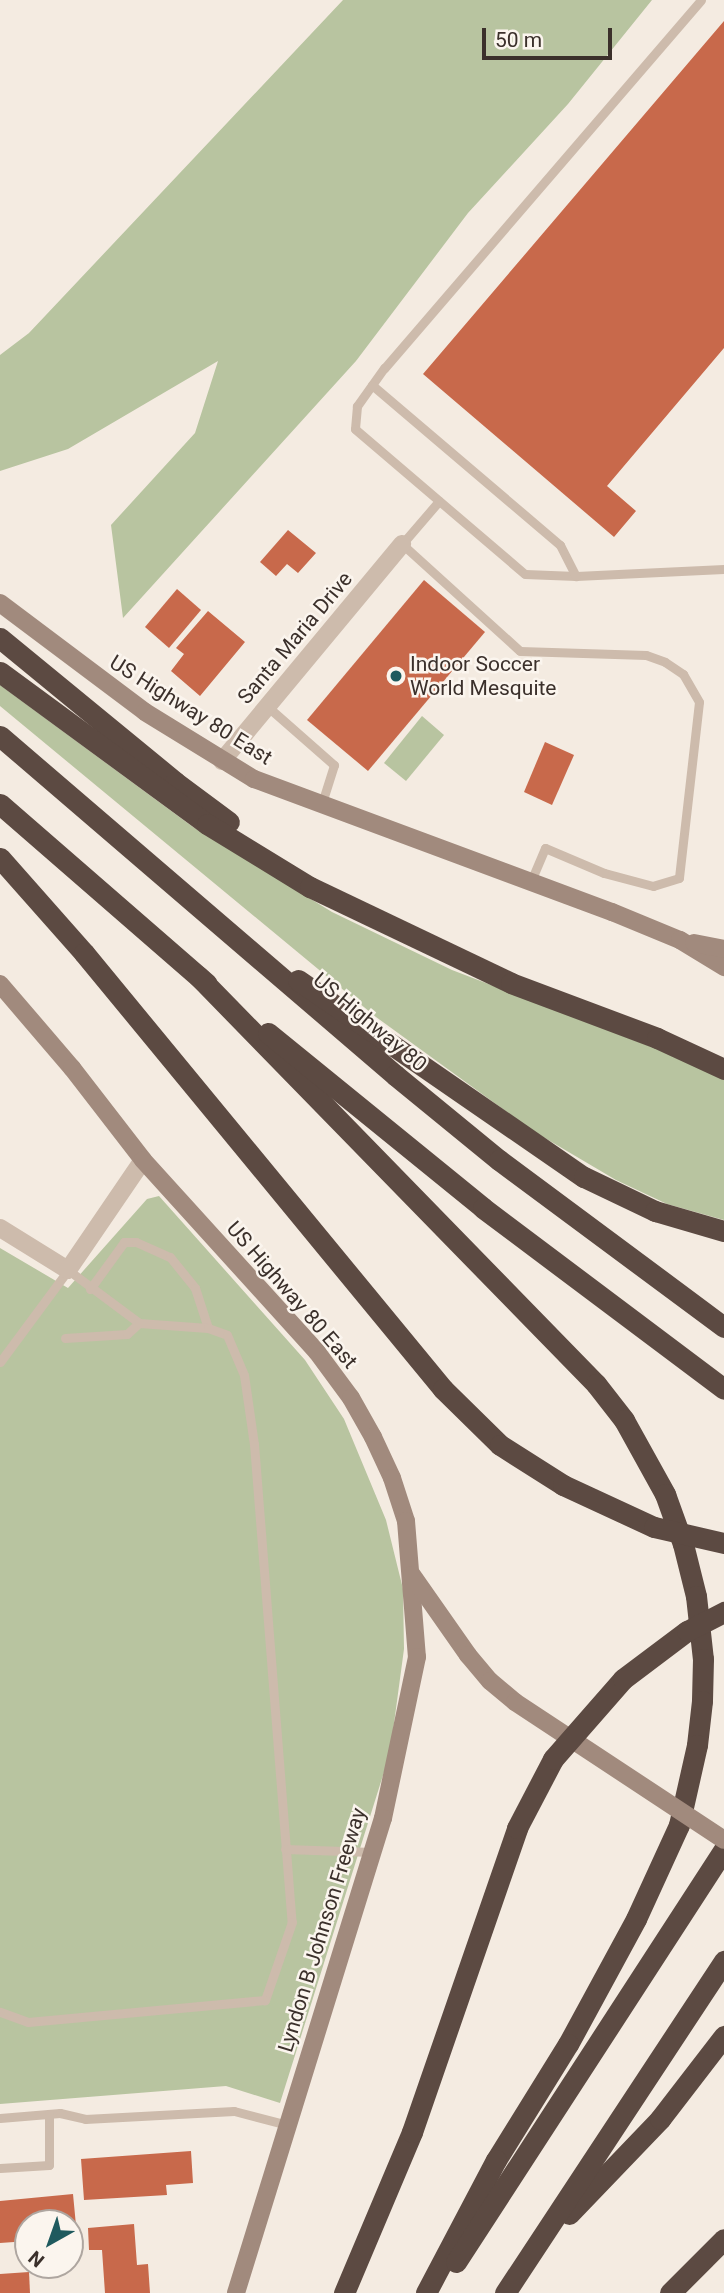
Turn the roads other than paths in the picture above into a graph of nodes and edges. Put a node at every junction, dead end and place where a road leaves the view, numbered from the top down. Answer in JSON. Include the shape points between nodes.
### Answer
{"nodes":[{"id":1,"x":701,"y":0,"type":"edge"},
{"id":2,"x":372,"y":385,"type":"junction"},
{"id":3,"x":439,"y":501,"type":"junction"},
{"id":4,"x":402,"y":544,"type":"junction"},
{"id":5,"x":724,"y":569,"type":"edge"},
{"id":6,"x":576,"y":576,"type":"junction"},
{"id":7,"x":0,"y":603,"type":"edge"},
{"id":8,"x":0,"y":638,"type":"edge"},
{"id":9,"x":0,"y":672,"type":"edge"},
{"id":10,"x":268,"y":707,"type":"junction"},
{"id":11,"x":0,"y":736,"type":"edge"},
{"id":12,"x":222,"y":761,"type":"junction"},
{"id":13,"x":0,"y":804,"type":"edge"},
{"id":14,"x":321,"y":806,"type":"junction"},
{"id":15,"x":0,"y":858,"type":"edge"},
{"id":16,"x":530,"y":883,"type":"junction"},
{"id":17,"x":346,"y":903,"type":"junction"},
{"id":18,"x":680,"y":940,"type":"junction"},
{"id":19,"x":724,"y":949,"type":"edge"},
{"id":20,"x":257,"y":960,"type":"junction"},
{"id":21,"x":724,"y":967,"type":"edge"},
{"id":22,"x":198,"y":976,"type":"junction"},
{"id":23,"x":0,"y":984,"type":"edge"},
{"id":24,"x":718,"y":1065,"type":"edge"},
{"id":25,"x":143,"y":1160,"type":"junction"},
{"id":26,"x":0,"y":1228,"type":"edge"},
{"id":27,"x":724,"y":1231,"type":"edge"},
{"id":28,"x":68,"y":1270,"type":"junction"},
{"id":29,"x":90,"y":1289,"type":"junction"},
{"id":30,"x":139,"y":1323,"type":"junction"},
{"id":31,"x":724,"y":1327,"type":"edge"},
{"id":32,"x":208,"y":1328,"type":"junction"},
{"id":33,"x":65,"y":1338,"type":"dead end"},
{"id":34,"x":0,"y":1362,"type":"edge"},
{"id":35,"x":724,"y":1389,"type":"edge"},
{"id":36,"x":724,"y":1543,"type":"edge"},
{"id":37,"x":412,"y":1575,"type":"junction"},
{"id":38,"x":724,"y":1612,"type":"edge"},
{"id":39,"x":724,"y":1839,"type":"edge"},
{"id":40,"x":285,"y":1849,"type":"junction"},
{"id":41,"x":724,"y":1850,"type":"edge"},
{"id":42,"x":372,"y":1852,"type":"junction"},
{"id":43,"x":724,"y":1961,"type":"edge"},
{"id":44,"x":0,"y":2012,"type":"edge"},
{"id":45,"x":724,"y":2036,"type":"edge"},
{"id":46,"x":49,"y":2114,"type":"junction"},
{"id":47,"x":0,"y":2118,"type":"edge"},
{"id":48,"x":288,"y":2125,"type":"junction"},
{"id":49,"x":0,"y":2168,"type":"edge"},
{"id":50,"x":724,"y":2239,"type":"edge"},
{"id":51,"x":531,"y":2253,"type":"junction"},
{"id":52,"x":236,"y":2293,"type":"edge"},
{"id":53,"x":344,"y":2293,"type":"edge"},
{"id":54,"x":426,"y":2293,"type":"edge"},
{"id":55,"x":436,"y":2293,"type":"edge"},
{"id":56,"x":505,"y":2293,"type":"edge"},
{"id":57,"x":670,"y":2293,"type":"edge"}],
"edges":[{"from":1,"to":2,"type":"lane"},
{"from":2,"to":3,"type":"lane","via":[[357,406],[355,429]]},
{"from":2,"to":6,"type":"lane","via":[[560,545]]},
{"from":3,"to":4,"type":"lane"},
{"from":3,"to":6,"type":"lane","via":[[524,574]]},
{"from":4,"to":10,"type":"street","name":"Santa Maria Drive"},
{"from":4,"to":16,"type":"lane","via":[[520,651],[646,655],[665,662],[693,687],[699,711],[679,878],[653,886],[604,873],[545,848]]},
{"from":5,"to":6,"type":"lane"},
{"from":7,"to":12,"type":"main road","name":"US Highway 80 East","via":[[145,712]]},
{"from":8,"to":17,"type":"highway","via":[[175,782]]},
{"from":9,"to":17,"type":"highway","via":[[207,824],[289,876]]},
{"from":10,"to":12,"type":"street","name":"Santa Maria Drive"},
{"from":10,"to":14,"type":"lane","via":[[334,765]]},
{"from":11,"to":20,"type":"highway","name":"US Highway 80"},
{"from":12,"to":14,"type":"main road","name":"US Highway 80 East"},
{"from":13,"to":22,"type":"highway"},
{"from":14,"to":16,"type":"main road","name":"US Highway 80 East"},
{"from":15,"to":36,"type":"highway","bridge":true,"via":[[443,1389],[500,1445],[563,1485],[654,1527]]},
{"from":16,"to":18,"type":"main road","name":"US Highway 80 East"},
{"from":17,"to":24,"type":"highway","via":[[511,983]]},
{"from":18,"to":19,"type":"main road"},
{"from":18,"to":21,"type":"main road","name":"US Highway 80 East"},
{"from":20,"to":27,"type":"highway","via":[[313,988],[584,1177],[655,1211]]},
{"from":20,"to":31,"type":"highway","name":"US Highway 80","via":[[499,1160]]},
{"from":22,"to":35,"type":"highway","via":[[483,1208]]},
{"from":22,"to":54,"type":"highway","via":[[597,1384],[666,1494],[696,1596],[702,1701],[698,1745],[679,1825],[636,1920],[568,2044],[496,2160]]},
{"from":23,"to":25,"type":"main road","name":"US Highway 80 East"},
{"from":25,"to":28,"type":"street"},
{"from":25,"to":37,"type":"main road","name":"US Highway 80 East","via":[[317,1352],[351,1398],[392,1479],[406,1521]]},
{"from":26,"to":28,"type":"street"},
{"from":28,"to":29,"type":"lane"},
{"from":28,"to":34,"type":"lane"},
{"from":29,"to":30,"type":"lane"},
{"from":29,"to":32,"type":"lane","via":[[124,1242],[136,1242],[170,1257],[195,1288]]},
{"from":30,"to":32,"type":"lane"},
{"from":30,"to":33,"type":"lane","via":[[127,1334]]},
{"from":32,"to":40,"type":"lane","via":[[227,1335],[244,1375],[264,1548]]},
{"from":37,"to":39,"type":"main road","name":"US Highway 80 East","bridge":true,"via":[[490,1681]]},
{"from":37,"to":42,"type":"main road","name":"Lyndon B Johnson Freeway","via":[[417,1657]]},
{"from":38,"to":53,"type":"highway","bridge":true,"via":[[687,1631],[623,1679],[553,1759],[517,1828],[412,2132]]},
{"from":40,"to":42,"type":"lane"},
{"from":40,"to":44,"type":"lane","via":[[292,1922],[265,2000],[28,2022]]},
{"from":41,"to":55,"type":"highway"},
{"from":42,"to":48,"type":"main road","name":"Lyndon B Johnson Freeway"},
{"from":43,"to":51,"type":"highway"},
{"from":45,"to":51,"type":"highway","via":[[660,2119]]},
{"from":46,"to":47,"type":"lane"},
{"from":46,"to":48,"type":"lane","via":[[85,2119],[234,2111]]},
{"from":46,"to":49,"type":"lane","via":[[49,2165]]},
{"from":48,"to":52,"type":"main road","name":"Lyndon B Johnson Freeway"},
{"from":50,"to":57,"type":"highway"},
{"from":51,"to":56,"type":"highway"}]}
